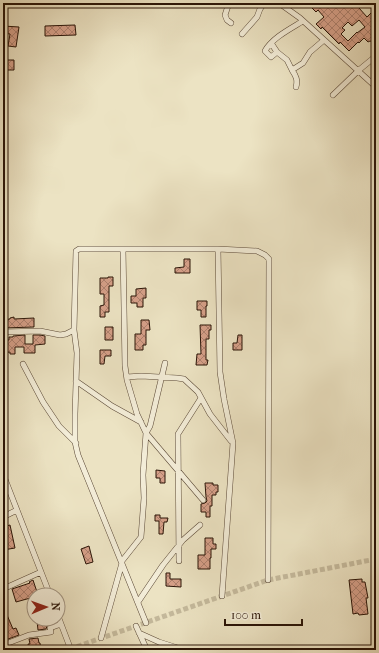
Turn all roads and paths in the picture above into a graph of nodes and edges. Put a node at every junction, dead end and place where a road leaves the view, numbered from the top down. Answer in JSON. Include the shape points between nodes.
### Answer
{"nodes":[{"id":1,"x":229,"y":3,"type":"edge"},
{"id":2,"x":264,"y":3,"type":"edge"},
{"id":3,"x":279,"y":3,"type":"edge"},
{"id":4,"x":303,"y":21,"type":"junction"},
{"id":5,"x":231,"y":24,"type":"dead end"},
{"id":6,"x":242,"y":34,"type":"dead end"},
{"id":7,"x":324,"y":40,"type":"junction"},
{"id":8,"x":271,"y":44,"type":"junction"},
{"id":9,"x":278,"y":52,"type":"junction"},
{"id":10,"x":376,"y":56,"type":"edge"},
{"id":11,"x":292,"y":70,"type":"junction"},
{"id":12,"x":359,"y":71,"type":"junction"},
{"id":13,"x":296,"y":87,"type":"dead end"},
{"id":14,"x":376,"y":87,"type":"edge"},
{"id":15,"x":334,"y":96,"type":"dead end"},
{"id":16,"x":123,"y":249,"type":"junction"},
{"id":17,"x":218,"y":250,"type":"junction"},
{"id":18,"x":74,"y":330,"type":"junction"},
{"id":19,"x":3,"y":332,"type":"edge"},
{"id":20,"x":165,"y":363,"type":"dead end"},
{"id":21,"x":23,"y":364,"type":"dead end"},
{"id":22,"x":127,"y":377,"type":"junction"},
{"id":23,"x":162,"y":377,"type":"junction"},
{"id":24,"x":76,"y":381,"type":"junction"},
{"id":25,"x":201,"y":398,"type":"junction"},
{"id":26,"x":141,"y":422,"type":"junction"},
{"id":27,"x":146,"y":433,"type":"junction"},
{"id":28,"x":76,"y":443,"type":"junction"},
{"id":29,"x":233,"y":443,"type":"junction"},
{"id":30,"x":178,"y":471,"type":"junction"},
{"id":31,"x":3,"y":474,"type":"edge"},
{"id":32,"x":4,"y":480,"type":"edge"},
{"id":33,"x":203,"y":500,"type":"dead end"},
{"id":34,"x":17,"y":510,"type":"junction"},
{"id":35,"x":3,"y":517,"type":"edge"},
{"id":36,"x":200,"y":525,"type":"dead end"},
{"id":37,"x":179,"y":546,"type":"junction"},
{"id":38,"x":179,"y":561,"type":"dead end"},
{"id":39,"x":122,"y":562,"type":"junction"},
{"id":40,"x":41,"y":572,"type":"junction"},
{"id":41,"x":268,"y":580,"type":"dead end"},
{"id":42,"x":47,"y":587,"type":"edge"},
{"id":43,"x":3,"y":589,"type":"edge"},
{"id":44,"x":222,"y":596,"type":"dead end"},
{"id":45,"x":138,"y":602,"type":"junction"},
{"id":46,"x":146,"y":622,"type":"dead end"},
{"id":47,"x":136,"y":626,"type":"dead end"},
{"id":48,"x":53,"y":627,"type":"edge"},
{"id":49,"x":62,"y":627,"type":"edge"},
{"id":50,"x":139,"y":633,"type":"junction"},
{"id":51,"x":101,"y":638,"type":"dead end"},
{"id":52,"x":3,"y":646,"type":"edge"},
{"id":53,"x":6,"y":650,"type":"edge"},
{"id":54,"x":71,"y":650,"type":"edge"},
{"id":55,"x":147,"y":650,"type":"edge"},
{"id":56,"x":184,"y":650,"type":"edge"}],
"edges":[{"from":1,"to":5,"type":"street","via":[[225,15]]},
{"from":2,"to":6,"type":"street"},
{"from":3,"to":4,"type":"street"},
{"from":4,"to":7,"type":"street"},
{"from":4,"to":8,"type":"street"},
{"from":7,"to":11,"type":"street","via":[[310,52],[303,63]]},
{"from":7,"to":12,"type":"street"},
{"from":8,"to":9,"type":"street"},
{"from":8,"to":9,"type":"street","via":[[265,51],[271,57]]},
{"from":9,"to":11,"type":"street","via":[[287,60]]},
{"from":10,"to":12,"type":"street"},
{"from":11,"to":13,"type":"street","via":[[297,82]]},
{"from":12,"to":14,"type":"street"},
{"from":12,"to":15,"type":"street"},
{"from":16,"to":17,"type":"street"},
{"from":16,"to":18,"type":"street","via":[[76,251]]},
{"from":16,"to":22,"type":"street"},
{"from":17,"to":29,"type":"street","via":[[220,372]]},
{"from":17,"to":41,"type":"street","via":[[257,251],[269,259]]},
{"from":18,"to":19,"type":"street","via":[[60,335],[40,331]]},
{"from":18,"to":24,"type":"street"},
{"from":20,"to":23,"type":"street"},
{"from":21,"to":28,"type":"street","via":[[59,426]]},
{"from":22,"to":23,"type":"street"},
{"from":22,"to":26,"type":"street"},
{"from":23,"to":25,"type":"street","via":[[184,379]]},
{"from":23,"to":27,"type":"street"},
{"from":24,"to":26,"type":"street"},
{"from":24,"to":28,"type":"street"},
{"from":25,"to":29,"type":"street"},
{"from":25,"to":30,"type":"street","via":[[178,434]]},
{"from":26,"to":27,"type":"street"},
{"from":27,"to":30,"type":"street"},
{"from":27,"to":39,"type":"street","via":[[141,537]]},
{"from":28,"to":39,"type":"street","via":[[81,462]]},
{"from":29,"to":44,"type":"street"},
{"from":30,"to":33,"type":"street"},
{"from":30,"to":37,"type":"street"},
{"from":31,"to":32,"type":"street"},
{"from":32,"to":34,"type":"street"},
{"from":34,"to":35,"type":"street"},
{"from":34,"to":40,"type":"street"},
{"from":36,"to":37,"type":"street"},
{"from":37,"to":38,"type":"street"},
{"from":37,"to":45,"type":"street"},
{"from":39,"to":45,"type":"street"},
{"from":39,"to":51,"type":"street"},
{"from":40,"to":42,"type":"street"},
{"from":40,"to":43,"type":"street"},
{"from":45,"to":46,"type":"street"},
{"from":47,"to":50,"type":"street"},
{"from":48,"to":52,"type":"street","via":[[50,628],[51,632],[29,635]]},
{"from":49,"to":54,"type":"street"},
{"from":50,"to":55,"type":"street"},
{"from":50,"to":56,"type":"street"},
{"from":52,"to":53,"type":"street"}]}
